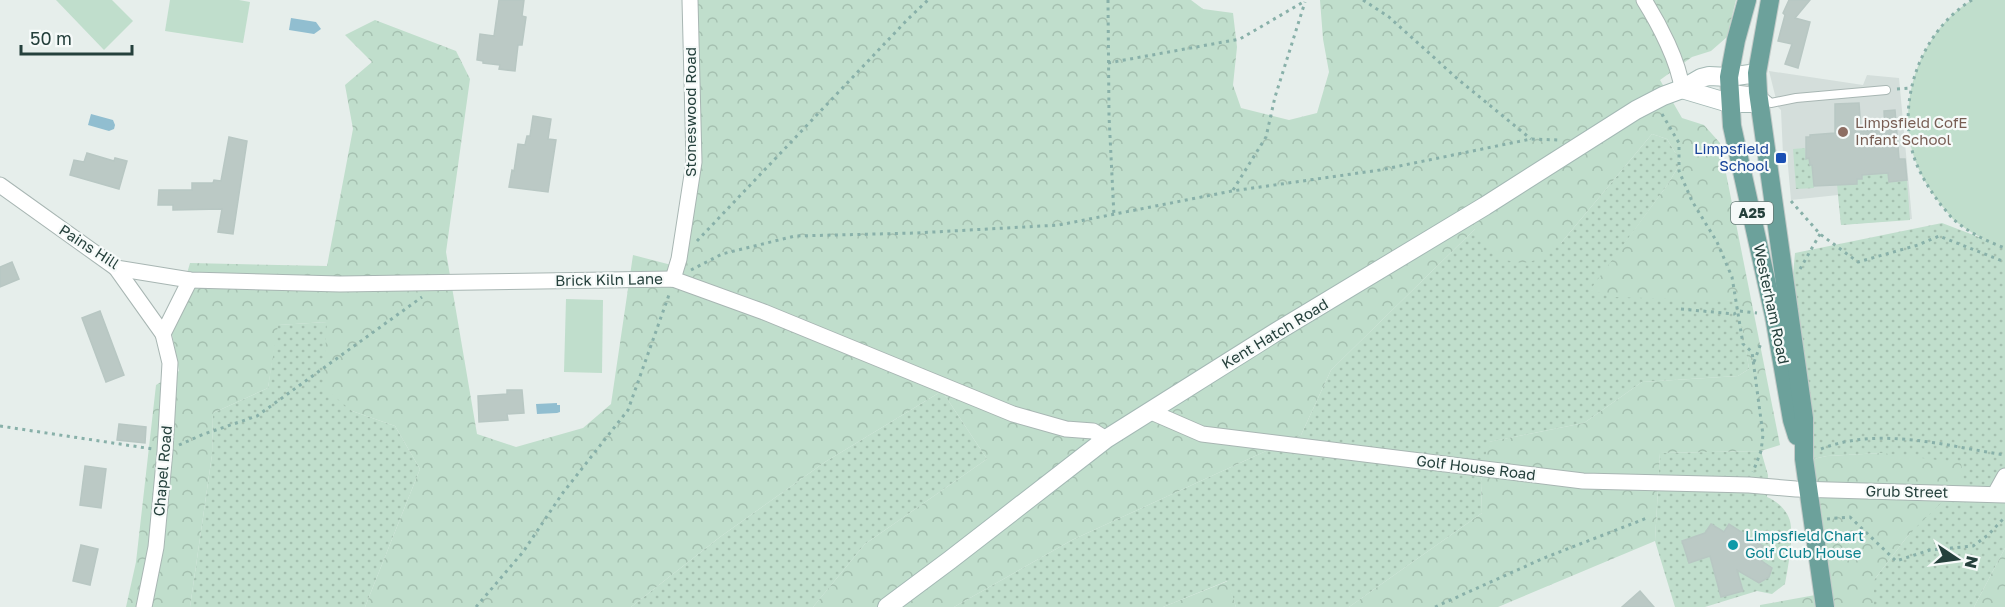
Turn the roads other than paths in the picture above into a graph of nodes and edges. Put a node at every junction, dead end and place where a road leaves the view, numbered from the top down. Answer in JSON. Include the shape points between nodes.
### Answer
{"nodes":[{"id":1,"x":690,"y":0,"type":"edge"},
{"id":2,"x":1644,"y":0,"type":"edge"},
{"id":3,"x":1747,"y":0,"type":"edge"},
{"id":4,"x":1770,"y":0,"type":"edge"},
{"id":5,"x":1758,"y":88,"type":"junction"},
{"id":6,"x":1682,"y":89,"type":"junction"},
{"id":7,"x":1730,"y":90,"type":"junction"},
{"id":8,"x":1886,"y":90,"type":"road end"},
{"id":9,"x":0,"y":185,"type":"edge"},
{"id":10,"x":116,"y":268,"type":"junction"},
{"id":11,"x":673,"y":279,"type":"junction"},
{"id":12,"x":190,"y":280,"type":"junction"},
{"id":13,"x":163,"y":334,"type":"junction"},
{"id":14,"x":1149,"y":411,"type":"junction"},
{"id":15,"x":1106,"y":439,"type":"junction"},
{"id":16,"x":1804,"y":459,"type":"junction"},
{"id":17,"x":2005,"y":476,"type":"edge"},
{"id":18,"x":1808,"y":490,"type":"junction"},
{"id":19,"x":2000,"y":495,"type":"edge"},
{"id":20,"x":144,"y":607,"type":"edge"},
{"id":21,"x":887,"y":607,"type":"edge"},
{"id":22,"x":1825,"y":607,"type":"edge"}],
"edges":[{"from":1,"to":11,"type":"street","name":"Stoneswood Road","via":[[694,162]]},
{"from":2,"to":6,"type":"street","via":[[1678,69]]},
{"from":3,"to":7,"type":"main road","number":"A25","via":[[1736,39]]},
{"from":4,"to":5,"type":"main road","name":"Westerham Road"},
{"from":5,"to":7,"type":"main road","name":"Kent Hatch Road"},
{"from":5,"to":7,"type":"main road"},
{"from":5,"to":8,"type":"lane","via":[[1771,103]]},
{"from":5,"to":16,"type":"main road","name":"Westerham Road","via":[[1804,418]]},
{"from":6,"to":7,"type":"main road","name":"Kent Hatch Road"},
{"from":6,"to":7,"type":"main road","name":"Kent Hatch Road","via":[[1709,76]]},
{"from":6,"to":14,"type":"main road","name":"Kent Hatch Road","via":[[1654,100]]},
{"from":7,"to":16,"type":"main road","name":"Westerham Road","number":"A25","via":[[1734,143],[1766,319]]},
{"from":9,"to":10,"type":"street","name":"Pains Hill"},
{"from":10,"to":12,"type":"street","name":"Pains Hill"},
{"from":10,"to":13,"type":"street"},
{"from":11,"to":12,"type":"street","name":"Brick Kiln Lane","via":[[340,284]]},
{"from":11,"to":15,"type":"street","name":"Brick Kiln Lane","via":[[1013,414],[1066,429],[1093,431]]},
{"from":12,"to":13,"type":"street"},
{"from":13,"to":20,"type":"street","name":"Chapel Road","via":[[170,363],[165,451],[156,547]]},
{"from":14,"to":15,"type":"main road","name":"Kent Hatch Road"},
{"from":14,"to":18,"type":"street","name":"Golf House Road","via":[[1202,434],[1583,481]]},
{"from":15,"to":21,"type":"main road","name":"Kent Hatch Road"},
{"from":16,"to":18,"type":"main road","name":"Westerham Road","number":"A25"},
{"from":17,"to":19,"type":"street"},
{"from":18,"to":19,"type":"street","name":"Grub Street"},
{"from":18,"to":22,"type":"main road","name":"Westerham Road","number":"A25"}]}
